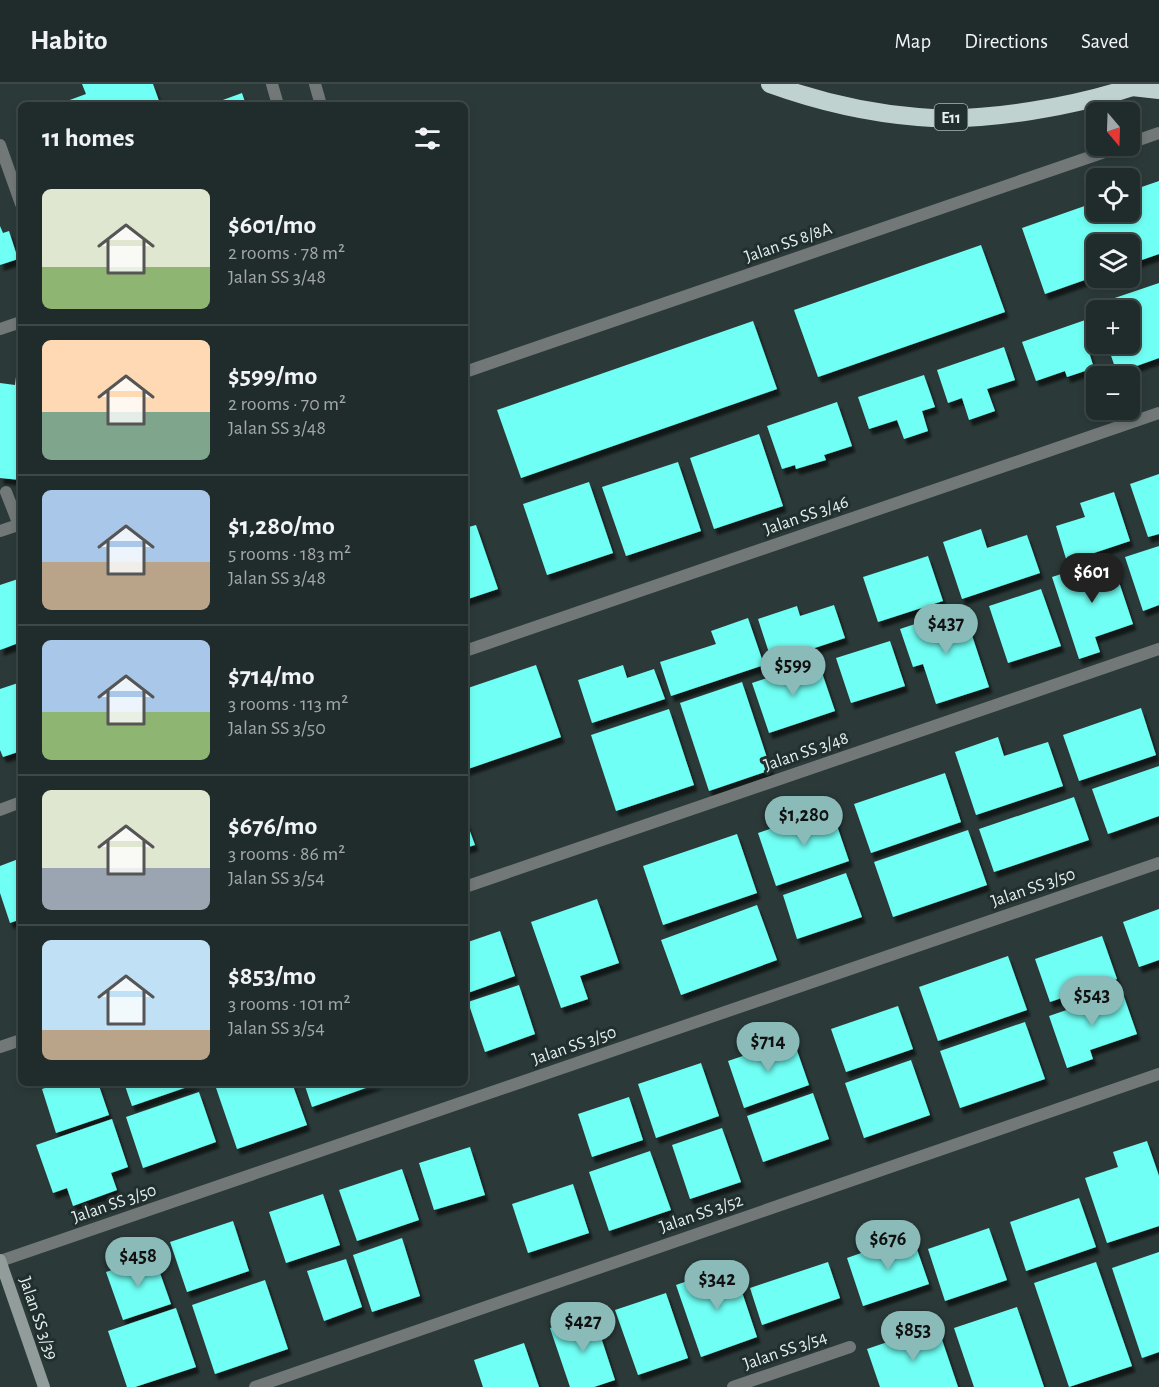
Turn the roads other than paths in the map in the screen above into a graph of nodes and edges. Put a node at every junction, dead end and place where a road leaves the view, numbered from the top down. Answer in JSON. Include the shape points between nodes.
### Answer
{"nodes":[{"id":1,"x":272,"y":84,"type":"edge"},
{"id":2,"x":315,"y":84,"type":"edge"},
{"id":3,"x":770,"y":84,"type":"edge"},
{"id":4,"x":1136,"y":86,"type":"edge"},
{"id":5,"x":1159,"y":90,"type":"edge"},
{"id":6,"x":277,"y":102,"type":"edge"},
{"id":7,"x":320,"y":102,"type":"edge"},
{"id":8,"x":1159,"y":133,"type":"edge"},
{"id":9,"x":1140,"y":140,"type":"edge"},
{"id":10,"x":0,"y":145,"type":"edge"},
{"id":11,"x":1093,"y":156,"type":"edge"},
{"id":12,"x":18,"y":196,"type":"edge"},
{"id":13,"x":18,"y":323,"type":"edge"},
{"id":14,"x":0,"y":329,"type":"edge"},
{"id":15,"x":468,"y":371,"type":"edge"},
{"id":16,"x":1159,"y":413,"type":"edge"},
{"id":17,"x":6,"y":492,"type":"dead end"},
{"id":18,"x":18,"y":520,"type":"edge"},
{"id":19,"x":18,"y":526,"type":"edge"},
{"id":20,"x":0,"y":531,"type":"edge"},
{"id":21,"x":1159,"y":649,"type":"edge"},
{"id":22,"x":468,"y":650,"type":"edge"},
{"id":23,"x":18,"y":803,"type":"edge"},
{"id":24,"x":0,"y":810,"type":"edge"},
{"id":25,"x":1159,"y":863,"type":"edge"},
{"id":26,"x":468,"y":886,"type":"edge"},
{"id":27,"x":18,"y":1041,"type":"edge"},
{"id":28,"x":0,"y":1047,"type":"edge"},
{"id":29,"x":1159,"y":1074,"type":"edge"},
{"id":30,"x":0,"y":1261,"type":"edge"},
{"id":31,"x":850,"y":1347,"type":"dead end"},
{"id":32,"x":44,"y":1387,"type":"edge"},
{"id":33,"x":255,"y":1387,"type":"edge"},
{"id":34,"x":733,"y":1387,"type":"edge"}],
"edges":[{"from":1,"to":6,"type":"street"},
{"from":2,"to":7,"type":"street"},
{"from":3,"to":4,"type":"highway","number":"E11","via":[[856,107],[920,117],[989,116]]},
{"from":4,"to":5,"type":"highway"},
{"from":8,"to":9,"type":"street"},
{"from":10,"to":12,"type":"street"},
{"from":11,"to":15,"type":"street","name":"Jalan SS 8/8A"},
{"from":13,"to":14,"type":"street"},
{"from":16,"to":22,"type":"street","name":"Jalan SS 3/46"},
{"from":17,"to":18,"type":"street"},
{"from":19,"to":20,"type":"street"},
{"from":21,"to":26,"type":"street","name":"Jalan SS 3/48"},
{"from":23,"to":24,"type":"street"},
{"from":25,"to":30,"type":"street","name":"Jalan SS 3/50"},
{"from":27,"to":28,"type":"street"},
{"from":29,"to":33,"type":"street","name":"Jalan SS 3/52"},
{"from":30,"to":32,"type":"street","name":"Jalan SS 3/39"},
{"from":31,"to":34,"type":"street","name":"Jalan SS 3/54"}]}
